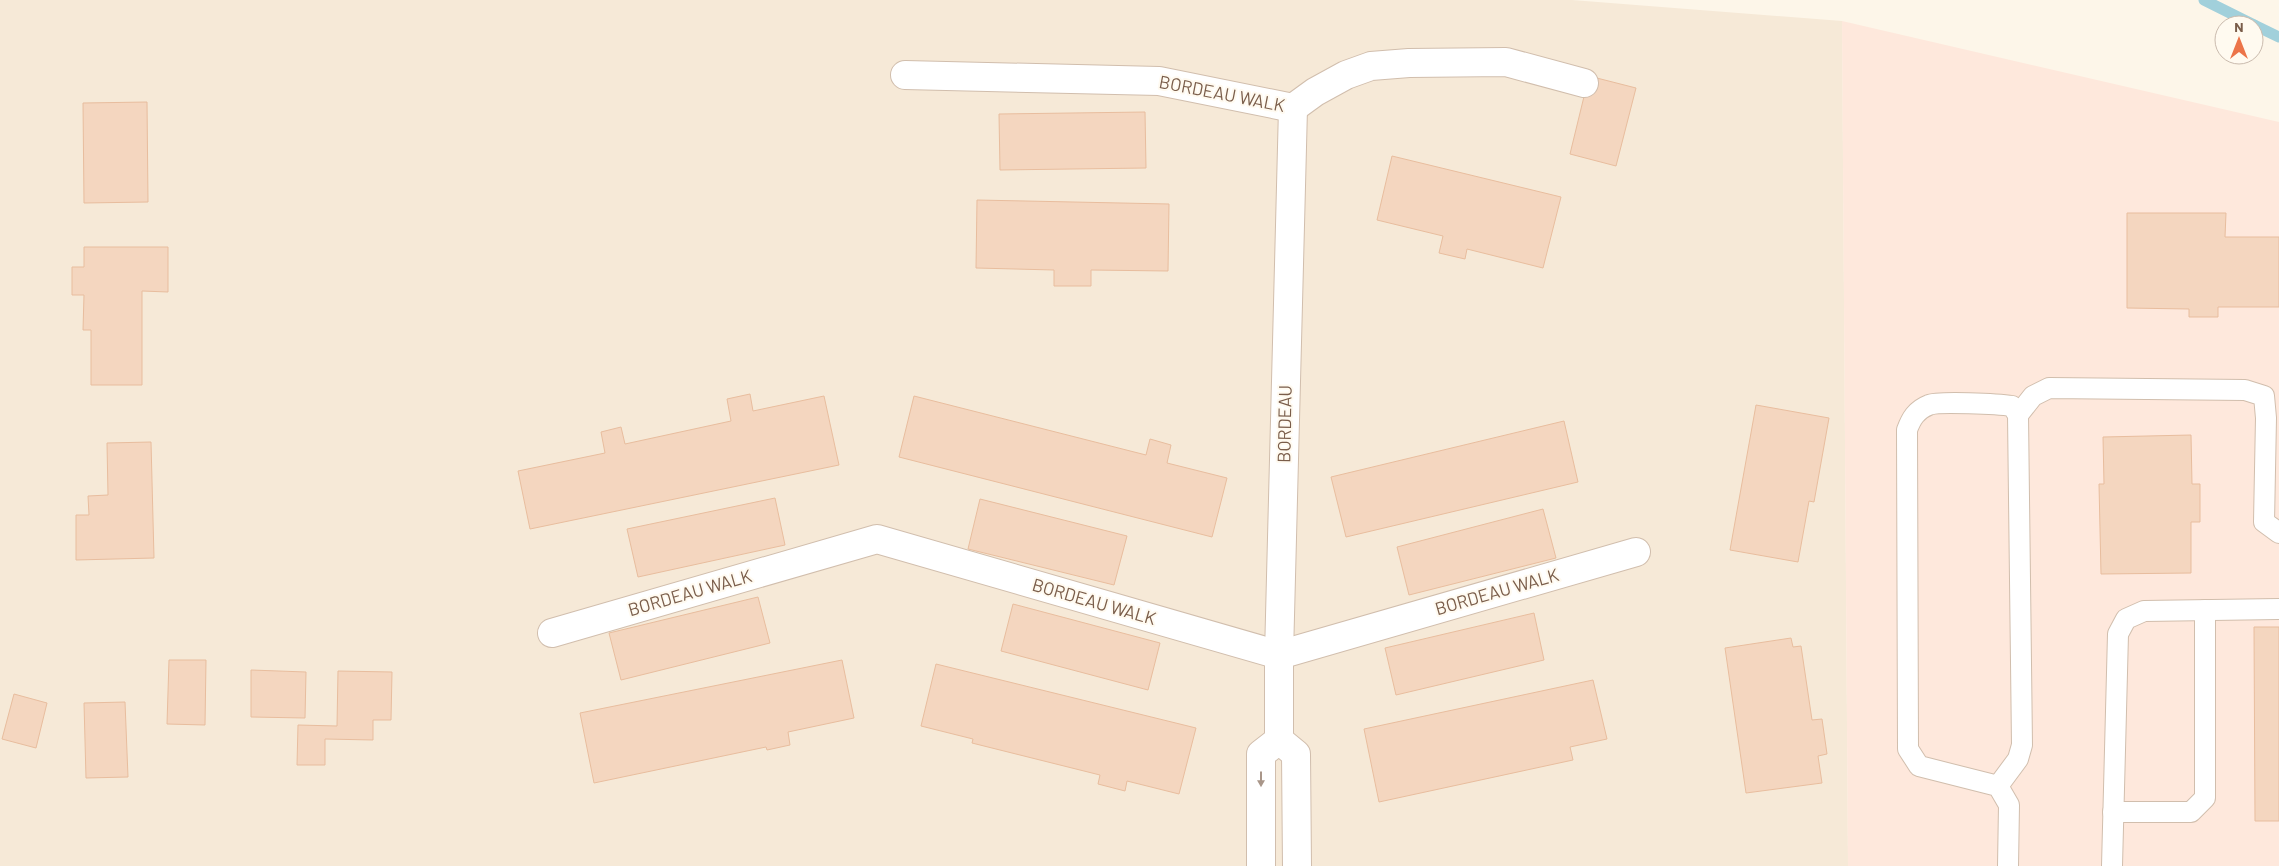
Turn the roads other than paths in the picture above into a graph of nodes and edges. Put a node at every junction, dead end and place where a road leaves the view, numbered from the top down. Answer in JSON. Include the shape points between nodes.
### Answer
{"nodes":[{"id":1,"x":905,"y":75,"type":"dead end"},
{"id":2,"x":1584,"y":83,"type":"dead end"},
{"id":3,"x":1293,"y":108,"type":"junction"},
{"id":4,"x":2279,"y":389,"type":"edge"},
{"id":5,"x":2245,"y":390,"type":"junction"},
{"id":6,"x":2018,"y":415,"type":"junction"},
{"id":7,"x":2279,"y":533,"type":"edge"},
{"id":8,"x":1636,"y":552,"type":"dead end"},
{"id":9,"x":2279,"y":608,"type":"edge"},
{"id":10,"x":2205,"y":610,"type":"junction"},
{"id":11,"x":552,"y":633,"type":"dead end"},
{"id":12,"x":1279,"y":655,"type":"junction"},
{"id":13,"x":1279,"y":740,"type":"junction"},
{"id":14,"x":1998,"y":786,"type":"junction"},
{"id":15,"x":2114,"y":812,"type":"junction"},
{"id":16,"x":1261,"y":866,"type":"edge"},
{"id":17,"x":1297,"y":866,"type":"edge"},
{"id":18,"x":2008,"y":866,"type":"edge"},
{"id":19,"x":2112,"y":866,"type":"edge"}],
"edges":[{"from":1,"to":3,"type":"street","name":"BORDEAU WALK","via":[[1159,81]]},
{"from":2,"to":3,"type":"street","name":"BORDEAU WALK","via":[[1506,62],[1371,66],[1346,75]]},
{"from":3,"to":12,"type":"street","name":"BORDEAU"},
{"from":4,"to":5,"type":"lane"},
{"from":5,"to":6,"type":"lane","via":[[2049,388],[2033,396]]},
{"from":5,"to":7,"type":"lane","via":[[2264,396],[2264,522]]},
{"from":6,"to":14,"type":"lane","via":[[2022,745],[2018,759]]},
{"from":6,"to":14,"type":"lane","via":[[2012,406],[1998,404],[1930,404],[1911,417],[1907,430],[1908,749],[1919,766]]},
{"from":8,"to":12,"type":"street","name":"BORDEAU WALK"},
{"from":9,"to":10,"type":"lane"},
{"from":10,"to":15,"type":"lane","via":[[2144,611],[2126,619],[2118,634]]},
{"from":10,"to":15,"type":"lane","via":[[2205,798],[2191,812]]},
{"from":11,"to":12,"type":"street","name":"BORDEAU WALK","via":[[877,539]]},
{"from":12,"to":13,"type":"street","name":"BORDEAU"},
{"from":13,"to":16,"type":"street","one_way":true,"via":[[1261,754]]},
{"from":13,"to":17,"type":"street","via":[[1296,754]]},
{"from":14,"to":18,"type":"lane","via":[[2009,805]]},
{"from":15,"to":19,"type":"lane"}]}
